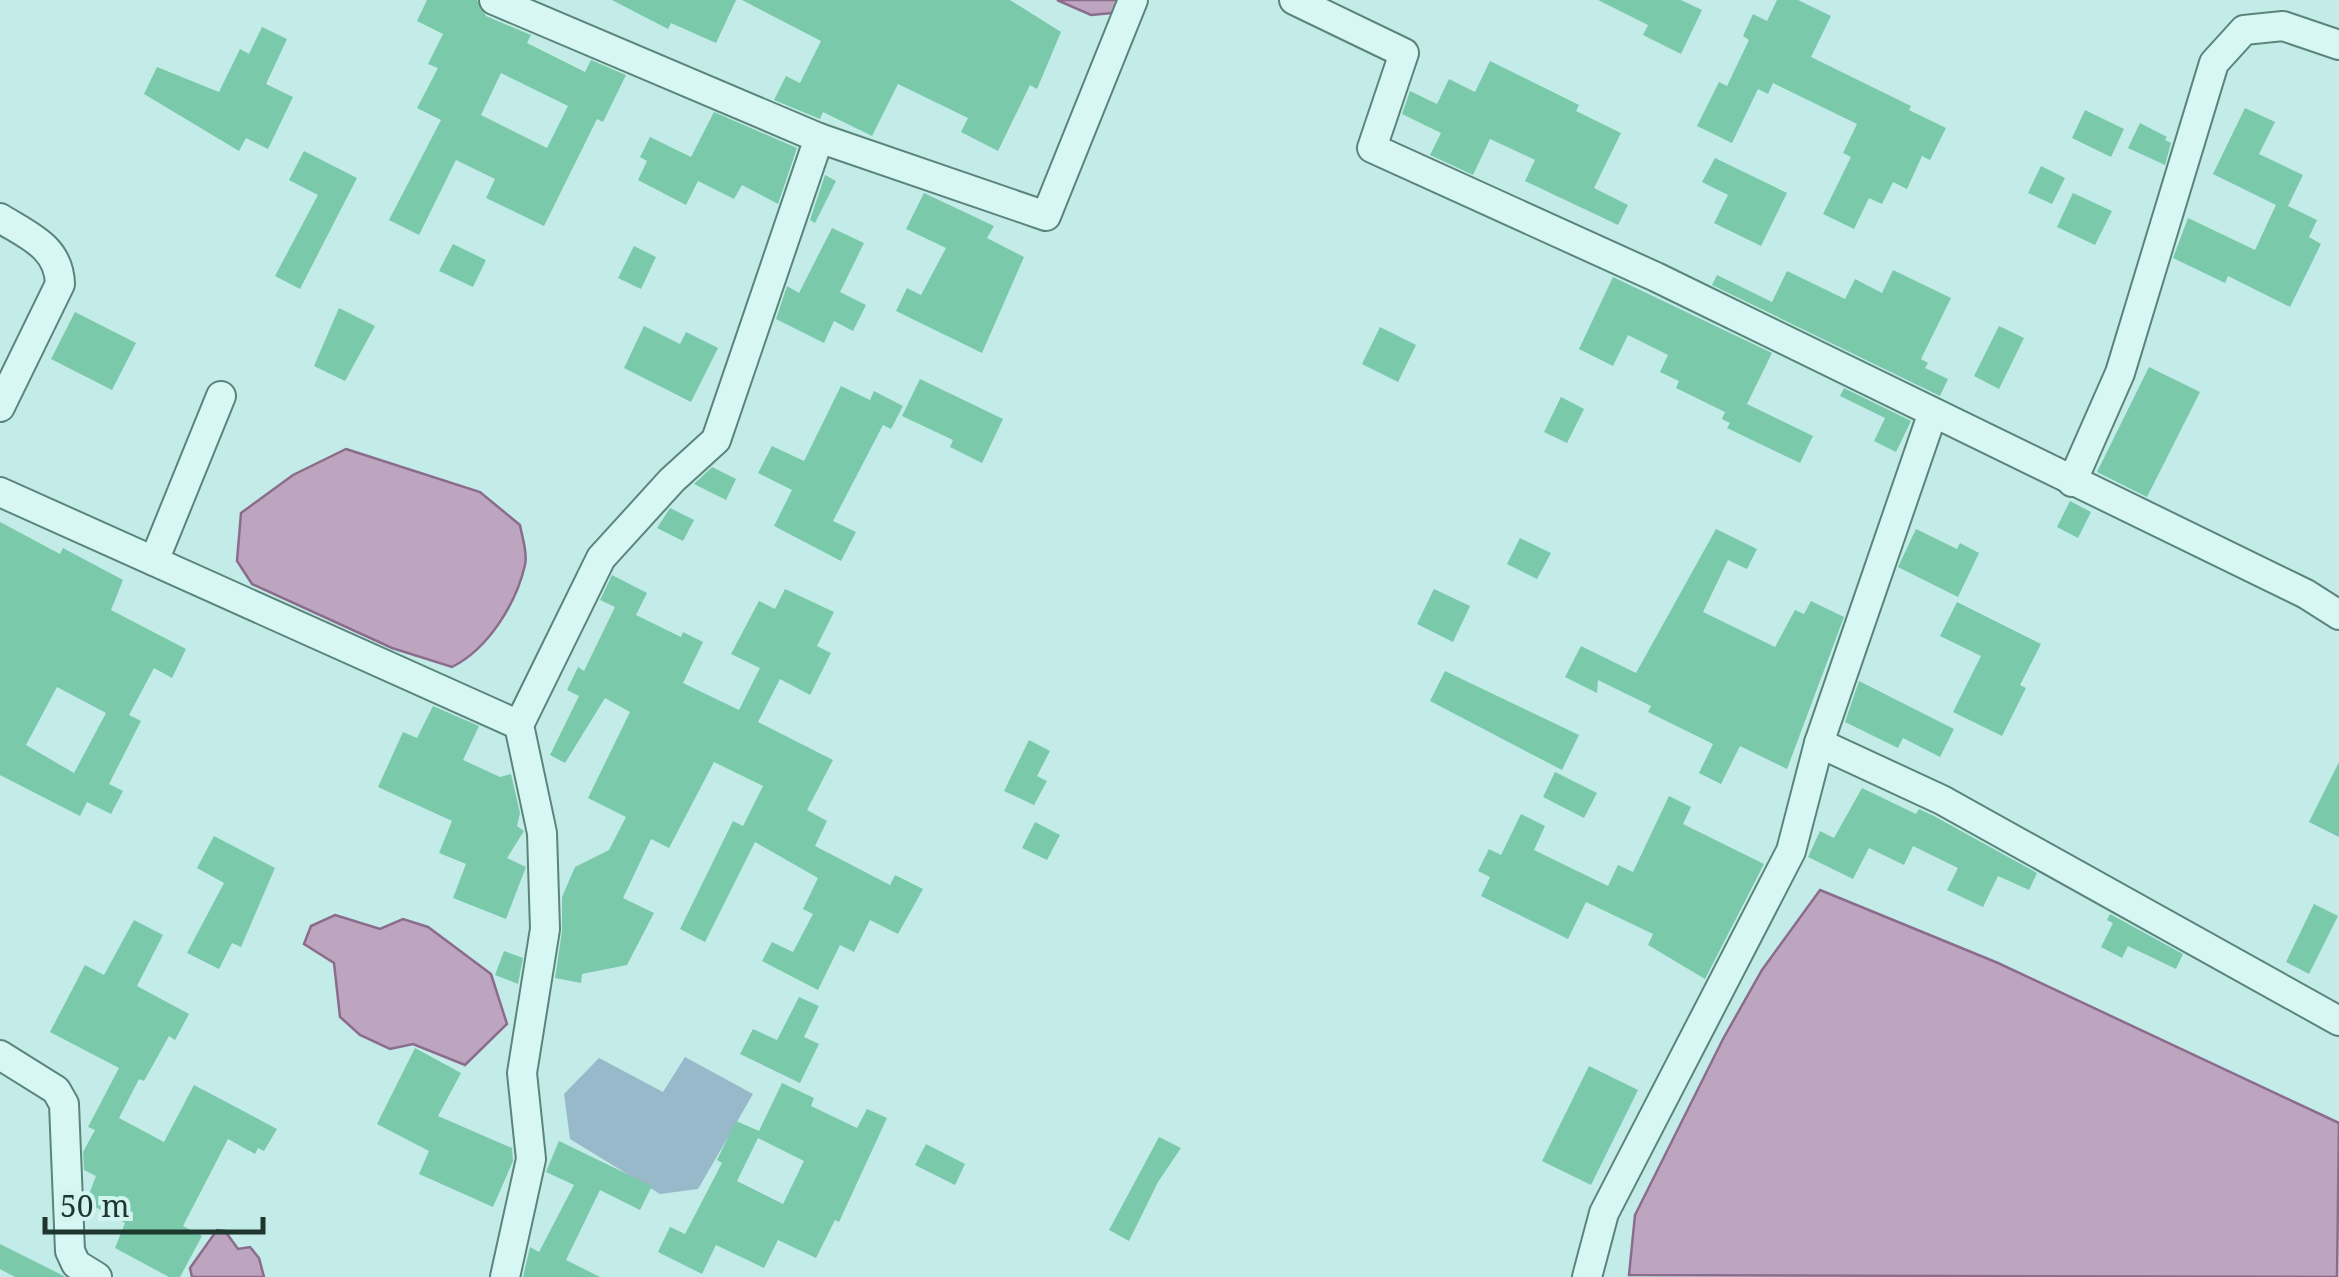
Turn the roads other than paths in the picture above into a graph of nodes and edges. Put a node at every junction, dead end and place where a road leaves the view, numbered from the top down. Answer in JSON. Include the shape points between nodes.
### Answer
{"nodes":[{"id":1,"x":494,"y":0,"type":"edge"},
{"id":2,"x":1133,"y":0,"type":"edge"},
{"id":3,"x":1294,"y":0,"type":"edge"},
{"id":4,"x":2339,"y":45,"type":"edge"},
{"id":5,"x":819,"y":138,"type":"junction"},
{"id":6,"x":0,"y":218,"type":"edge"},
{"id":7,"x":221,"y":396,"type":"dead end"},
{"id":8,"x":0,"y":407,"type":"edge"},
{"id":9,"x":1932,"y":415,"type":"junction"},
{"id":10,"x":2072,"y":482,"type":"junction"},
{"id":11,"x":0,"y":492,"type":"edge"},
{"id":12,"x":154,"y":562,"type":"junction"},
{"id":13,"x":2339,"y":615,"type":"edge"},
{"id":14,"x":519,"y":725,"type":"junction"},
{"id":15,"x":1818,"y":744,"type":"junction"},
{"id":16,"x":2339,"y":1021,"type":"edge"},
{"id":17,"x":0,"y":1054,"type":"edge"},
{"id":18,"x":97,"y":1277,"type":"edge"},
{"id":19,"x":505,"y":1277,"type":"edge"},
{"id":20,"x":1587,"y":1277,"type":"edge"}],
"edges":[{"from":1,"to":5,"type":"street"},
{"from":2,"to":5,"type":"street","via":[[1046,216]]},
{"from":3,"to":9,"type":"street","via":[[1404,53],[1372,148],[1656,277]]},
{"from":4,"to":10,"type":"street","via":[[2283,26],[2244,30],[2214,63],[2120,373]]},
{"from":5,"to":14,"type":"street","via":[[716,440],[601,558]]},
{"from":6,"to":8,"type":"street","via":[[47,246],[60,265],[60,284]]},
{"from":7,"to":12,"type":"street"},
{"from":9,"to":10,"type":"street"},
{"from":9,"to":15,"type":"street"},
{"from":10,"to":13,"type":"street"},
{"from":11,"to":12,"type":"street"},
{"from":12,"to":14,"type":"street"},
{"from":14,"to":19,"type":"street","via":[[542,833],[546,929],[522,1074],[532,1158]]},
{"from":15,"to":16,"type":"street","via":[[1942,800]]},
{"from":15,"to":20,"type":"street","via":[[1791,851],[1604,1213]]},
{"from":17,"to":18,"type":"street","via":[[56,1090],[64,1104],[70,1250],[76,1264]]}]}
